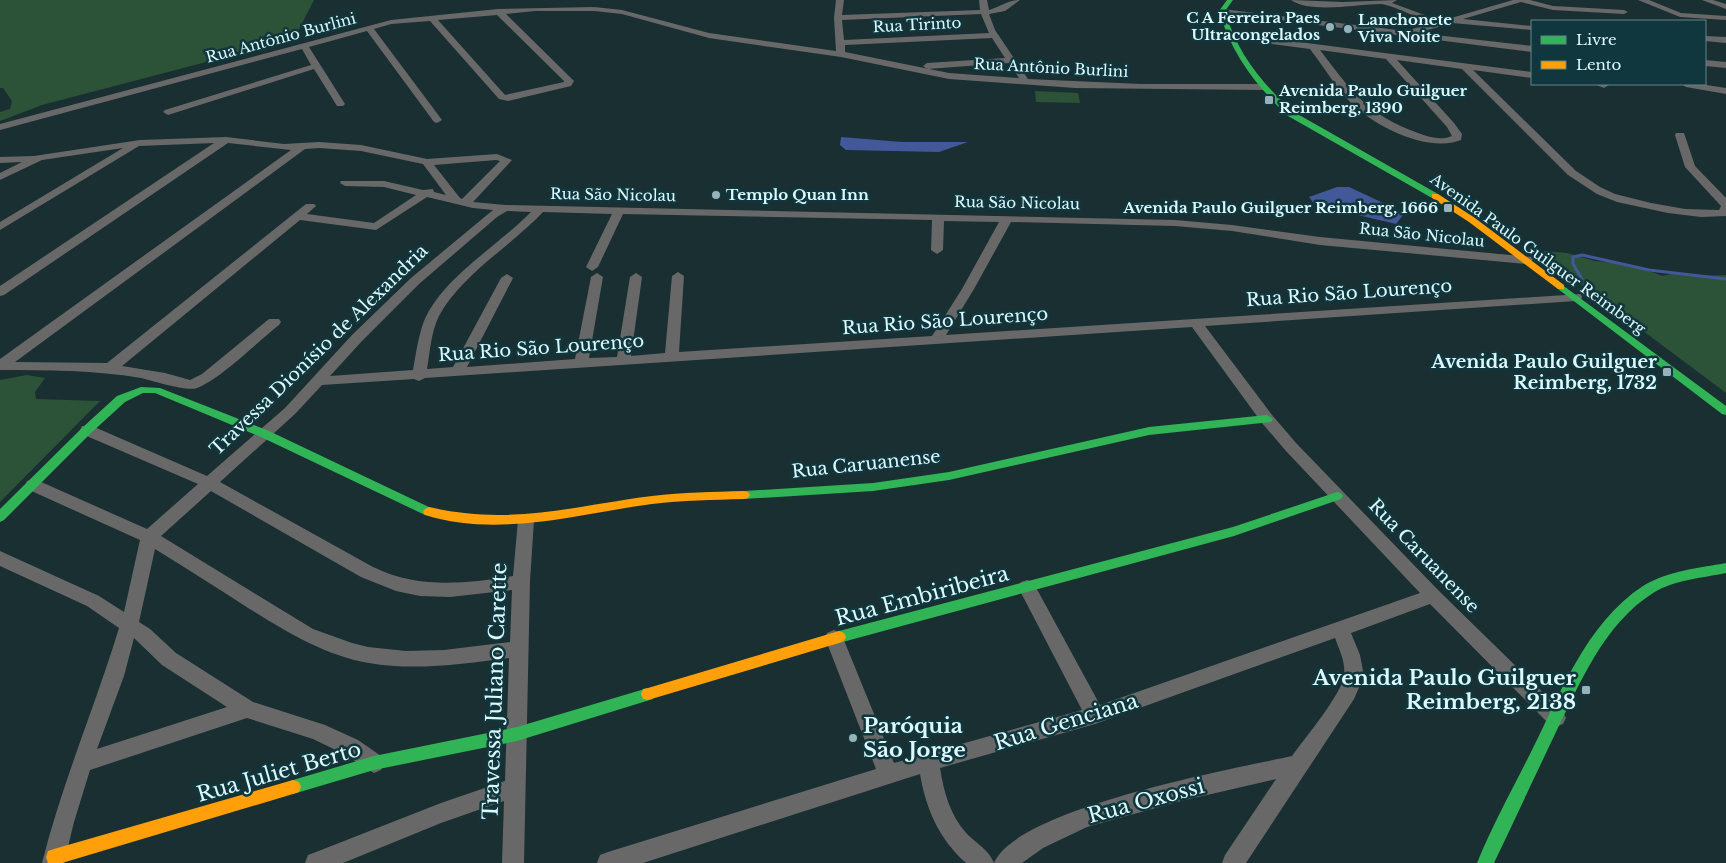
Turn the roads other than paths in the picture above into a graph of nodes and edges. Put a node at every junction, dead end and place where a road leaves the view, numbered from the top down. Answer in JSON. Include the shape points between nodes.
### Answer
{"nodes":[{"id":1,"x":840,"y":0,"type":"edge"},
{"id":2,"x":983,"y":0,"type":"edge"},
{"id":3,"x":1016,"y":0,"type":"edge"},
{"id":4,"x":1230,"y":0,"type":"edge"},
{"id":5,"x":1294,"y":0,"type":"edge"},
{"id":6,"x":1393,"y":0,"type":"edge"},
{"id":7,"x":1521,"y":0,"type":"edge"},
{"id":8,"x":1642,"y":0,"type":"edge"},
{"id":9,"x":1706,"y":0,"type":"edge"},
{"id":10,"x":1383,"y":2,"type":"junction"},
{"id":11,"x":1726,"y":7,"type":"edge"},
{"id":12,"x":498,"y":11,"type":"junction"},
{"id":13,"x":1222,"y":11,"type":"junction"},
{"id":14,"x":1624,"y":12,"type":"dead end"},
{"id":15,"x":984,"y":13,"type":"junction"},
{"id":16,"x":838,"y":18,"type":"junction"},
{"id":17,"x":1726,"y":18,"type":"edge"},
{"id":18,"x":433,"y":19,"type":"junction"},
{"id":19,"x":1443,"y":21,"type":"junction"},
{"id":20,"x":369,"y":28,"type":"junction"},
{"id":21,"x":1531,"y":28,"type":"edge"},
{"id":22,"x":1404,"y":34,"type":"junction"},
{"id":23,"x":994,"y":35,"type":"junction"},
{"id":24,"x":1230,"y":36,"type":"junction"},
{"id":25,"x":1706,"y":39,"type":"edge"},
{"id":26,"x":1726,"y":40,"type":"edge"},
{"id":27,"x":841,"y":43,"type":"junction"},
{"id":28,"x":304,"y":45,"type":"junction"},
{"id":29,"x":1313,"y":47,"type":"junction"},
{"id":30,"x":1531,"y":49,"type":"edge"},
{"id":31,"x":841,"y":54,"type":"junction"},
{"id":32,"x":1388,"y":56,"type":"junction"},
{"id":33,"x":1011,"y":60,"type":"junction"},
{"id":34,"x":1706,"y":64,"type":"edge"},
{"id":35,"x":1726,"y":65,"type":"edge"},
{"id":36,"x":316,"y":66,"type":"junction"},
{"id":37,"x":1465,"y":67,"type":"junction"},
{"id":38,"x":908,"y":68,"type":"junction"},
{"id":39,"x":1531,"y":75,"type":"edge"},
{"id":40,"x":1026,"y":82,"type":"junction"},
{"id":41,"x":1692,"y":85,"type":"edge"},
{"id":42,"x":1263,"y":86,"type":"junction"},
{"id":43,"x":1726,"y":91,"type":"edge"},
{"id":44,"x":340,"y":104,"type":"dead end"},
{"id":45,"x":168,"y":112,"type":"dead end"},
{"id":46,"x":436,"y":120,"type":"dead end"},
{"id":47,"x":0,"y":127,"type":"edge"},
{"id":48,"x":1680,"y":135,"type":"dead end"},
{"id":49,"x":226,"y":140,"type":"junction"},
{"id":50,"x":140,"y":143,"type":"junction"},
{"id":51,"x":301,"y":147,"type":"junction"},
{"id":52,"x":36,"y":157,"type":"junction"},
{"id":53,"x":0,"y":160,"type":"edge"},
{"id":54,"x":427,"y":162,"type":"junction"},
{"id":55,"x":0,"y":177,"type":"edge"},
{"id":56,"x":345,"y":183,"type":"dead end"},
{"id":57,"x":427,"y":193,"type":"junction"},
{"id":58,"x":460,"y":202,"type":"junction"},
{"id":59,"x":310,"y":206,"type":"dead end"},
{"id":60,"x":1726,"y":206,"type":"edge"},
{"id":61,"x":505,"y":208,"type":"junction"},
{"id":62,"x":541,"y":208,"type":"junction"},
{"id":63,"x":619,"y":210,"type":"junction"},
{"id":64,"x":298,"y":216,"type":"junction"},
{"id":65,"x":938,"y":217,"type":"junction"},
{"id":66,"x":1007,"y":218,"type":"junction"},
{"id":67,"x":0,"y":227,"type":"edge"},
{"id":68,"x":937,"y":250,"type":"dead end"},
{"id":69,"x":1527,"y":260,"type":"junction"},
{"id":70,"x":678,"y":276,"type":"dead end"},
{"id":71,"x":636,"y":277,"type":"dead end"},
{"id":72,"x":507,"y":278,"type":"dead end"},
{"id":73,"x":0,"y":292,"type":"edge"},
{"id":74,"x":1576,"y":297,"type":"junction"},
{"id":75,"x":274,"y":322,"type":"dead end"},
{"id":76,"x":1196,"y":323,"type":"junction"},
{"id":77,"x":936,"y":340,"type":"junction"},
{"id":78,"x":672,"y":358,"type":"junction"},
{"id":79,"x":623,"y":361,"type":"junction"},
{"id":80,"x":581,"y":364,"type":"junction"},
{"id":81,"x":0,"y":366,"type":"edge"},
{"id":82,"x":110,"y":368,"type":"junction"},
{"id":83,"x":458,"y":373,"type":"junction"},
{"id":84,"x":419,"y":376,"type":"junction"},
{"id":85,"x":317,"y":382,"type":"junction"},
{"id":86,"x":148,"y":385,"type":"junction"},
{"id":87,"x":1726,"y":411,"type":"edge"},
{"id":88,"x":1267,"y":419,"type":"junction"},
{"id":89,"x":87,"y":430,"type":"junction"},
{"id":90,"x":265,"y":434,"type":"junction"},
{"id":91,"x":209,"y":484,"type":"junction"},
{"id":92,"x":33,"y":485,"type":"junction"},
{"id":93,"x":1337,"y":496,"type":"junction"},
{"id":94,"x":0,"y":518,"type":"edge"},
{"id":95,"x":526,"y":520,"type":"junction"},
{"id":96,"x":149,"y":537,"type":"junction"},
{"id":97,"x":0,"y":558,"type":"edge"},
{"id":98,"x":1726,"y":568,"type":"edge"},
{"id":99,"x":522,"y":581,"type":"junction"},
{"id":100,"x":1027,"y":587,"type":"junction"},
{"id":101,"x":1433,"y":596,"type":"junction"},
{"id":102,"x":128,"y":624,"type":"junction"},
{"id":103,"x":1340,"y":628,"type":"junction"},
{"id":104,"x":834,"y":638,"type":"junction"},
{"id":105,"x":520,"y":649,"type":"junction"},
{"id":106,"x":247,"y":709,"type":"junction"},
{"id":107,"x":1095,"y":715,"type":"junction"},
{"id":108,"x":1556,"y":718,"type":"junction"},
{"id":109,"x":517,"y":734,"type":"junction"},
{"id":110,"x":928,"y":762,"type":"junction"},
{"id":111,"x":83,"y":763,"type":"junction"},
{"id":112,"x":374,"y":763,"type":"junction"},
{"id":113,"x":1298,"y":764,"type":"junction"},
{"id":114,"x":889,"y":775,"type":"junction"},
{"id":115,"x":514,"y":788,"type":"junction"},
{"id":116,"x":54,"y":860,"type":"edge"},
{"id":117,"x":316,"y":863,"type":"edge"},
{"id":118,"x":513,"y":863,"type":"edge"},
{"id":119,"x":608,"y":863,"type":"edge"},
{"id":120,"x":983,"y":863,"type":"edge"},
{"id":121,"x":1005,"y":863,"type":"edge"},
{"id":122,"x":1233,"y":863,"type":"edge"},
{"id":123,"x":1485,"y":863,"type":"edge"}],
"edges":[{"from":1,"to":16,"type":"street"},
{"from":2,"to":15,"type":"street"},
{"from":3,"to":15,"type":"street","via":[[1002,9]]},
{"from":4,"to":13,"type":"street"},
{"from":5,"to":10,"type":"street","via":[[1315,3]]},
{"from":6,"to":10,"type":"street"},
{"from":7,"to":14,"type":"street","via":[[1553,8]]},
{"from":7,"to":19,"type":"street"},
{"from":8,"to":17,"type":"street","via":[[1680,15]]},
{"from":9,"to":11,"type":"street"},
{"from":10,"to":19,"type":"street"},
{"from":12,"to":18,"type":"street","name":"Rua Antônio Burlini"},
{"from":12,"to":18,"type":"street","via":[[569,82],[566,85],[504,97]]},
{"from":12,"to":31,"type":"street","name":"Rua Antônio Burlini","via":[[607,10],[709,35]]},
{"from":13,"to":22,"type":"street"},
{"from":13,"to":24,"type":"street","name":"Avenida Paulo Guilguer Reimberg"},
{"from":15,"to":16,"type":"street"},
{"from":15,"to":23,"type":"street"},
{"from":16,"to":27,"type":"street"},
{"from":18,"to":20,"type":"street","name":"Rua Antônio Burlini"},
{"from":19,"to":21,"type":"street"},
{"from":19,"to":22,"type":"street"},
{"from":20,"to":28,"type":"street","name":"Rua Antônio Burlini"},
{"from":20,"to":46,"type":"street"},
{"from":22,"to":30,"type":"street"},
{"from":23,"to":27,"type":"street","name":"Rua Tirinto"},
{"from":23,"to":33,"type":"street"},
{"from":24,"to":29,"type":"street"},
{"from":24,"to":42,"type":"street","name":"Avenida Paulo Guilguer Reimberg"},
{"from":25,"to":26,"type":"street"},
{"from":27,"to":31,"type":"street"},
{"from":28,"to":36,"type":"street"},
{"from":28,"to":47,"type":"street","name":"Rua Antônio Burlini"},
{"from":29,"to":32,"type":"street"},
{"from":29,"to":32,"type":"street","via":[[1356,103],[1387,123],[1441,142],[1457,138],[1457,134]]},
{"from":31,"to":38,"type":"street","name":"Rua Antônio Burlini"},
{"from":32,"to":37,"type":"street"},
{"from":33,"to":38,"type":"street"},
{"from":33,"to":40,"type":"street"},
{"from":34,"to":35,"type":"street"},
{"from":36,"to":44,"type":"street"},
{"from":36,"to":45,"type":"street"},
{"from":37,"to":39,"type":"street"},
{"from":37,"to":60,"type":"street","via":[[1572,173],[1589,185],[1610,196],[1635,203],[1715,216],[1724,213]]},
{"from":38,"to":40,"type":"street","name":"Rua Antônio Burlini","via":[[949,76]]},
{"from":40,"to":42,"type":"street","name":"Rua Antônio Burlini","via":[[1141,87]]},
{"from":41,"to":43,"type":"street"},
{"from":42,"to":69,"type":"street","name":"Avenida Paulo Guilguer Reimberg","via":[[1276,103],[1291,114],[1414,183]]},
{"from":48,"to":60,"type":"street","via":[[1690,167]]},
{"from":49,"to":50,"type":"street"},
{"from":49,"to":51,"type":"street"},
{"from":49,"to":73,"type":"street"},
{"from":50,"to":52,"type":"street"},
{"from":50,"to":67,"type":"street"},
{"from":51,"to":54,"type":"street","via":[[361,148]]},
{"from":51,"to":81,"type":"street"},
{"from":52,"to":53,"type":"street"},
{"from":52,"to":55,"type":"street"},
{"from":54,"to":58,"type":"street"},
{"from":54,"to":58,"type":"street","via":[[497,157],[507,160]]},
{"from":56,"to":57,"type":"street","name":"Rua São Nicolau","via":[[384,184]]},
{"from":57,"to":58,"type":"street","name":"Rua São Nicolau"},
{"from":57,"to":64,"type":"street","via":[[374,228]]},
{"from":58,"to":61,"type":"street","name":"Rua São Nicolau"},
{"from":59,"to":64,"type":"street"},
{"from":61,"to":62,"type":"street","name":"Rua São Nicolau"},
{"from":61,"to":85,"type":"street","name":"Travessa Dionísio de Alexandria","via":[[415,281]]},
{"from":62,"to":63,"type":"street","name":"Rua São Nicolau"},
{"from":62,"to":84,"type":"street","via":[[464,279],[437,310],[430,323]]},
{"from":63,"to":65,"type":"street","name":"Rua São Nicolau"},
{"from":63,"to":80,"type":"street","via":[[595,272]]},
{"from":64,"to":82,"type":"street"},
{"from":65,"to":66,"type":"street","name":"Rua São Nicolau"},
{"from":65,"to":68,"type":"street"},
{"from":66,"to":69,"type":"street","name":"Rua São Nicolau","via":[[1205,225],[1329,242]]},
{"from":66,"to":77,"type":"street"},
{"from":69,"to":74,"type":"street","name":"Avenida Paulo Guilguer Reimberg"},
{"from":70,"to":78,"type":"street"},
{"from":71,"to":79,"type":"street"},
{"from":72,"to":83,"type":"street"},
{"from":74,"to":76,"type":"street","name":"Rua Rio São Lourenço"},
{"from":74,"to":87,"type":"street","name":"Avenida Paulo Guilguer Reimberg"},
{"from":75,"to":86,"type":"street","via":[[200,382]]},
{"from":76,"to":77,"type":"street","name":"Rua Rio São Lourenço"},
{"from":76,"to":88,"type":"street","name":"Rua Caruanense"},
{"from":77,"to":78,"type":"street","name":"Rua Rio São Lourenço"},
{"from":78,"to":79,"type":"street","name":"Rua Rio São Lourenço"},
{"from":79,"to":80,"type":"street","name":"Rua Rio São Lourenço"},
{"from":80,"to":83,"type":"street","name":"Rua Rio São Lourenço"},
{"from":81,"to":82,"type":"street"},
{"from":82,"to":86,"type":"street"},
{"from":83,"to":84,"type":"street","name":"Rua Rio São Lourenço"},
{"from":84,"to":85,"type":"street","name":"Rua Rio São Lourenço"},
{"from":85,"to":90,"type":"street","name":"Travessa Dionísio de Alexandria"},
{"from":86,"to":89,"type":"street","via":[[121,399]]},
{"from":86,"to":90,"type":"street","name":"Rua Caruanense"},
{"from":88,"to":93,"type":"street","name":"Rua Caruanense"},
{"from":88,"to":95,"type":"street","name":"Rua Caruanense","via":[[1149,430],[918,482],[654,500]]},
{"from":89,"to":91,"type":"street"},
{"from":89,"to":92,"type":"street"},
{"from":90,"to":91,"type":"street","name":"Travessa Dionísio de Alexandria"},
{"from":90,"to":95,"type":"street","name":"Rua Caruanense","via":[[427,511],[446,517]]},
{"from":91,"to":96,"type":"street","name":"Travessa Dionísio de Alexandria"},
{"from":91,"to":99,"type":"street","via":[[367,572],[405,587],[453,589]]},
{"from":92,"to":94,"type":"street"},
{"from":92,"to":96,"type":"street"},
{"from":93,"to":100,"type":"street","name":"Rua Embiribeira","via":[[1234,531]]},
{"from":93,"to":101,"type":"street","name":"Rua Caruanense"},
{"from":95,"to":99,"type":"street","name":"Travessa Juliano Carette"},
{"from":96,"to":102,"type":"street"},
{"from":96,"to":105,"type":"street","via":[[306,634],[347,650],[390,658],[419,658]]},
{"from":97,"to":102,"type":"street","via":[[93,601]]},
{"from":98,"to":108,"type":"street","via":[[1665,582],[1640,594],[1618,616],[1596,648]]},
{"from":99,"to":105,"type":"street","name":"Travessa Juliano Carette"},
{"from":100,"to":104,"type":"street","name":"Rua Embiribeira"},
{"from":100,"to":107,"type":"street"},
{"from":101,"to":103,"type":"street","name":"Rua Genciana"},
{"from":101,"to":108,"type":"street","name":"Rua Caruanense"},
{"from":102,"to":106,"type":"street","via":[[168,659]]},
{"from":102,"to":111,"type":"street","via":[[114,676]]},
{"from":103,"to":107,"type":"street","name":"Rua Genciana"},
{"from":103,"to":113,"type":"street","via":[[1351,655],[1354,676],[1344,700]]},
{"from":104,"to":109,"type":"street","name":"Rua Embiribeira"},
{"from":104,"to":114,"type":"street"},
{"from":105,"to":109,"type":"street","name":"Travessa Juliano Carette"},
{"from":106,"to":111,"type":"street"},
{"from":106,"to":112,"type":"street","via":[[318,731],[352,747]]},
{"from":107,"to":110,"type":"street","name":"Rua Genciana"},
{"from":108,"to":123,"type":"street"},
{"from":109,"to":112,"type":"street","name":"Rua Juliet Berto"},
{"from":109,"to":115,"type":"street","name":"Travessa Juliano Carette"},
{"from":110,"to":114,"type":"street","name":"Rua Genciana"},
{"from":110,"to":120,"type":"street","via":[[941,815],[950,832]]},
{"from":111,"to":116,"type":"street"},
{"from":112,"to":116,"type":"street","name":"Rua Juliet Berto"},
{"from":113,"to":121,"type":"street","name":"Rua Oxossi","via":[[1173,792],[1067,823],[1036,840]]},
{"from":113,"to":122,"type":"street"},
{"from":114,"to":119,"type":"street","name":"Rua Genciana"},
{"from":115,"to":117,"type":"street"},
{"from":115,"to":118,"type":"street","name":"Travessa Juliano Carette"}]}
